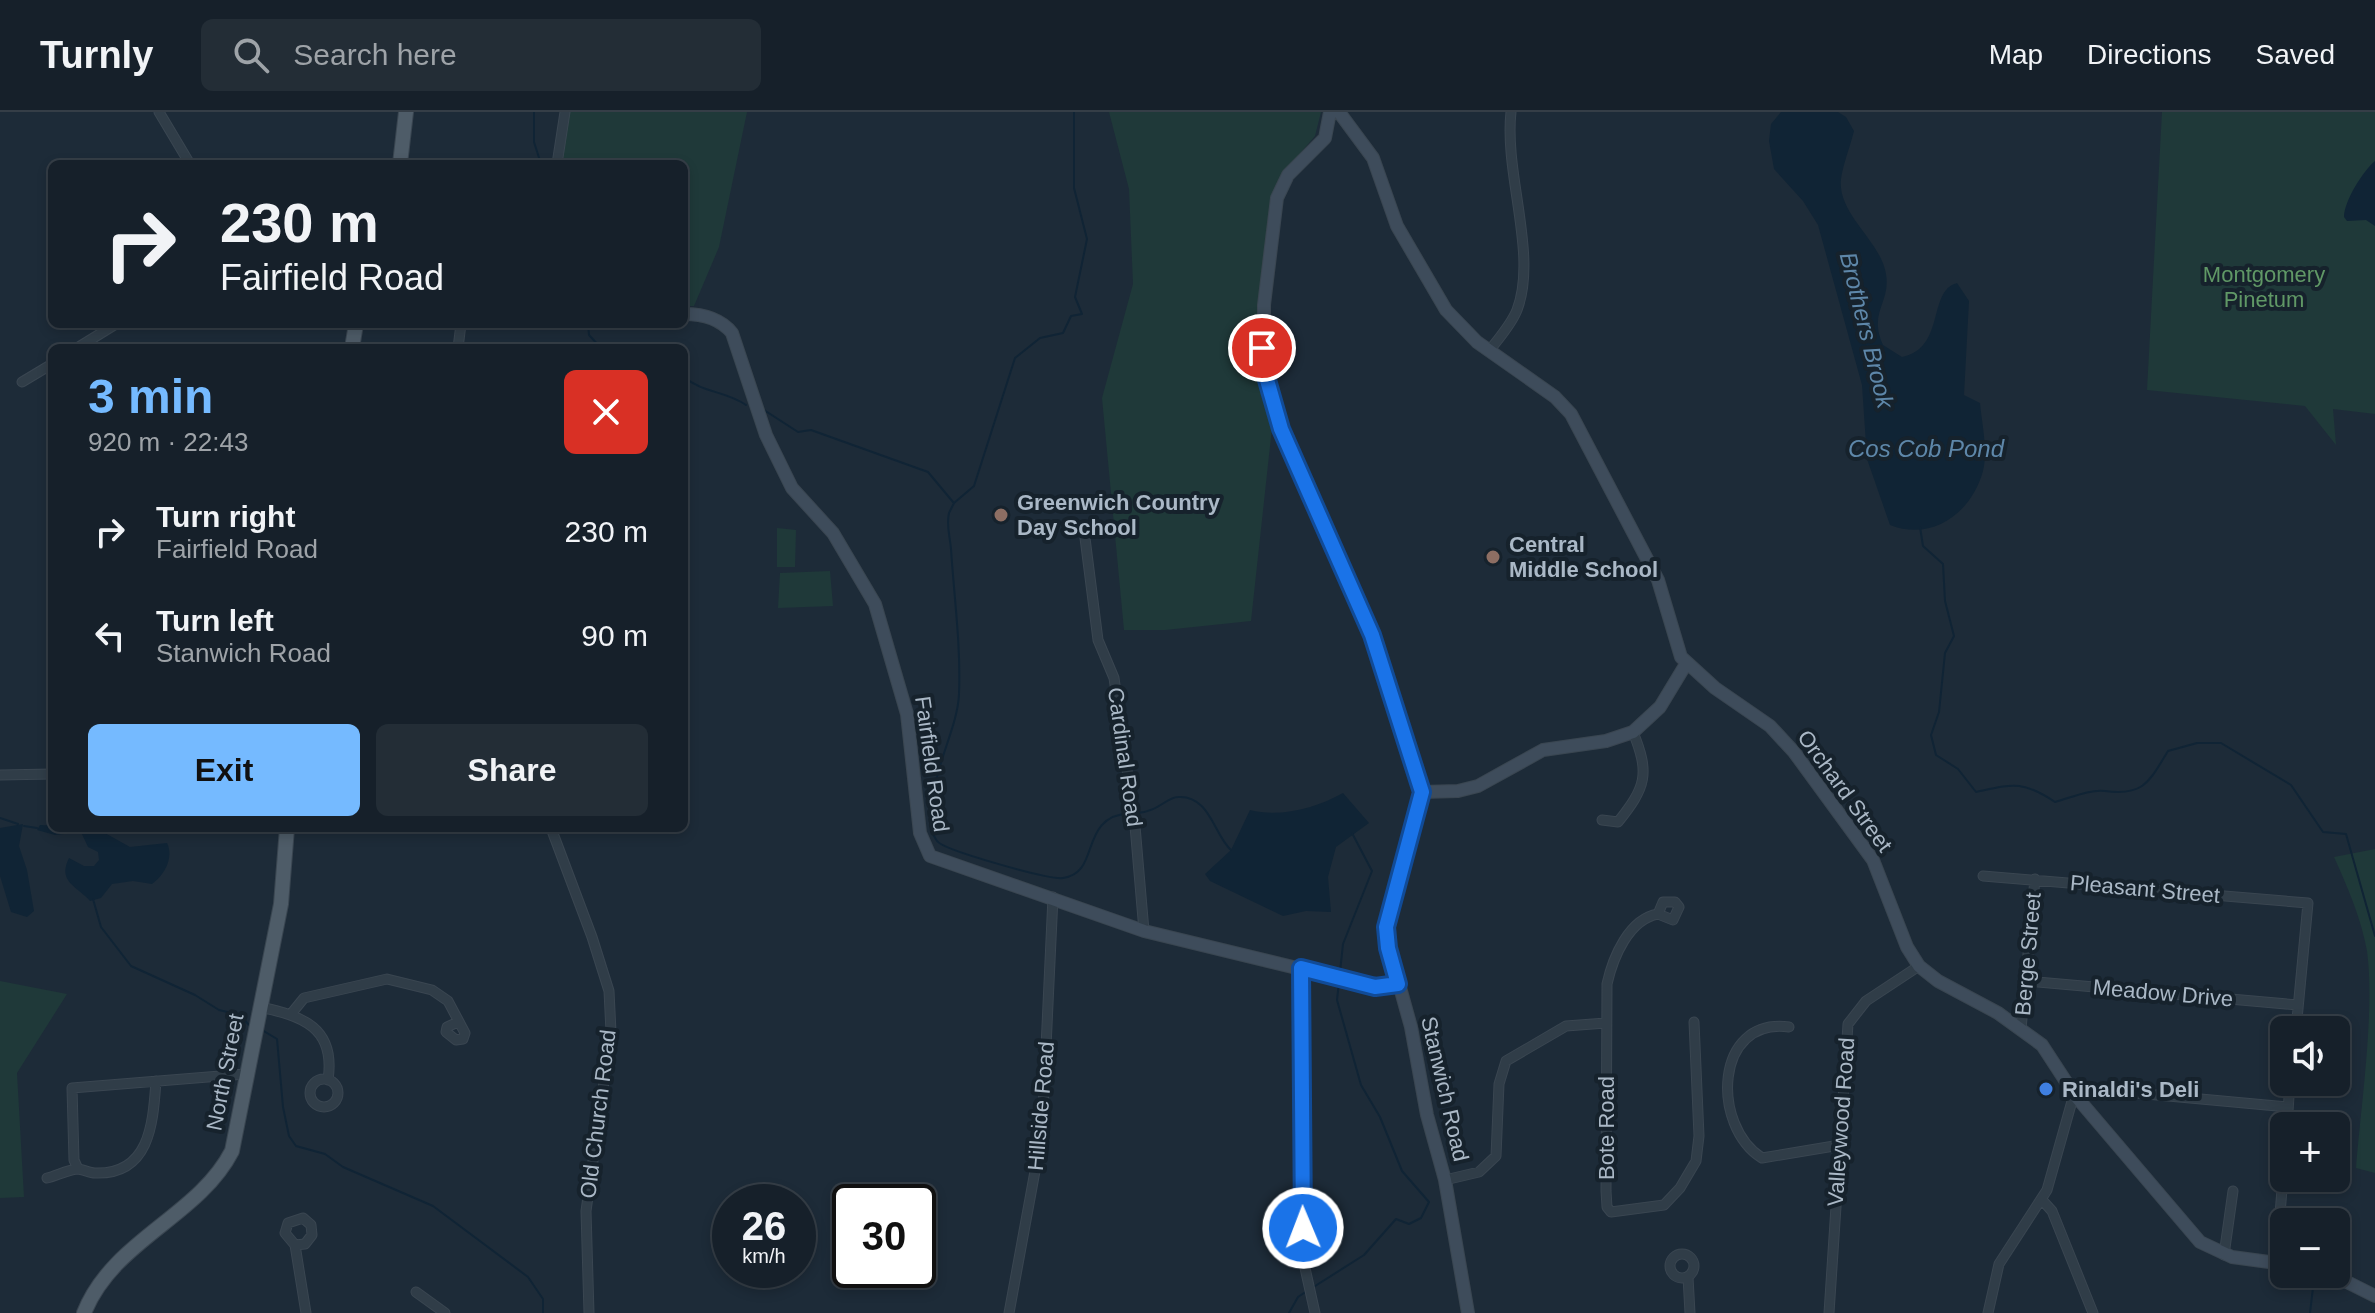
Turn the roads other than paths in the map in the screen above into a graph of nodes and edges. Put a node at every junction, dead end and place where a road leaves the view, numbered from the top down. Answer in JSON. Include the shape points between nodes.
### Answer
{"nodes":[{"id":1,"x":159,"y":112,"type":"edge"},
{"id":2,"x":406,"y":112,"type":"edge"},
{"id":3,"x":565,"y":112,"type":"edge"},
{"id":4,"x":1330,"y":112,"type":"edge"},
{"id":5,"x":1339,"y":112,"type":"edge"},
{"id":6,"x":1511,"y":112,"type":"edge"},
{"id":7,"x":1355,"y":135,"type":"junction"},
{"id":8,"x":1325,"y":138,"type":"junction"},
{"id":9,"x":188,"y":160,"type":"edge"},
{"id":10,"x":400,"y":160,"type":"edge"},
{"id":11,"x":558,"y":160,"type":"edge"},
{"id":12,"x":688,"y":314,"type":"edge"},
{"id":13,"x":110,"y":328,"type":"edge"},
{"id":14,"x":84,"y":344,"type":"edge"},
{"id":15,"x":1489,"y":351,"type":"junction"},
{"id":16,"x":48,"y":366,"type":"edge"},
{"id":17,"x":22,"y":382,"type":"dead end"},
{"id":18,"x":1085,"y":538,"type":"dead end"},
{"id":19,"x":1686,"y":664,"type":"junction"},
{"id":20,"x":1633,"y":732,"type":"junction"},
{"id":21,"x":48,"y":774,"type":"edge"},
{"id":22,"x":0,"y":775,"type":"edge"},
{"id":23,"x":1422,"y":792,"type":"junction"},
{"id":24,"x":1602,"y":820,"type":"dead end"},
{"id":25,"x":287,"y":832,"type":"edge"},
{"id":26,"x":553,"y":832,"type":"edge"},
{"id":27,"x":1983,"y":876,"type":"dead end"},
{"id":28,"x":2035,"y":879,"type":"junction"},
{"id":29,"x":1053,"y":897,"type":"junction"},
{"id":30,"x":1658,"y":914,"type":"dead end"},
{"id":31,"x":1144,"y":931,"type":"junction"},
{"id":32,"x":1919,"y":966,"type":"junction"},
{"id":33,"x":1301,"y":968,"type":"junction"},
{"id":34,"x":2027,"y":981,"type":"junction"},
{"id":35,"x":1398,"y":984,"type":"junction"},
{"id":36,"x":2298,"y":1005,"type":"junction"},
{"id":37,"x":260,"y":1007,"type":"junction"},
{"id":38,"x":291,"y":1014,"type":"junction"},
{"id":39,"x":2297,"y":1016,"type":"edge"},
{"id":40,"x":458,"y":1022,"type":"dead end"},
{"id":41,"x":1694,"y":1022,"type":"dead end"},
{"id":42,"x":1606,"y":1023,"type":"junction"},
{"id":43,"x":1789,"y":1027,"type":"dead end"},
{"id":44,"x":2021,"y":1029,"type":"junction"},
{"id":45,"x":245,"y":1074,"type":"junction"},
{"id":46,"x":328,"y":1080,"type":"dead end"},
{"id":47,"x":156,"y":1081,"type":"junction"},
{"id":48,"x":2074,"y":1094,"type":"junction"},
{"id":49,"x":2289,"y":1096,"type":"edge"},
{"id":50,"x":2288,"y":1107,"type":"junction"},
{"id":51,"x":2288,"y":1112,"type":"edge"},
{"id":52,"x":1840,"y":1145,"type":"junction"},
{"id":53,"x":78,"y":1169,"type":"junction"},
{"id":54,"x":47,"y":1178,"type":"dead end"},
{"id":55,"x":1445,"y":1180,"type":"junction"},
{"id":56,"x":2233,"y":1191,"type":"dead end"},
{"id":57,"x":2043,"y":1201,"type":"junction"},
{"id":58,"x":295,"y":1245,"type":"dead end"},
{"id":59,"x":2224,"y":1255,"type":"junction"},
{"id":60,"x":2270,"y":1262,"type":"edge"},
{"id":61,"x":1688,"y":1277,"type":"dead end"},
{"id":62,"x":2350,"y":1284,"type":"edge"},
{"id":63,"x":416,"y":1292,"type":"dead end"},
{"id":64,"x":2375,"y":1296,"type":"edge"},
{"id":65,"x":84,"y":1313,"type":"edge"},
{"id":66,"x":306,"y":1313,"type":"edge"},
{"id":67,"x":445,"y":1313,"type":"edge"},
{"id":68,"x":589,"y":1313,"type":"edge"},
{"id":69,"x":1009,"y":1313,"type":"edge"},
{"id":70,"x":1315,"y":1313,"type":"edge"},
{"id":71,"x":1468,"y":1313,"type":"edge"},
{"id":72,"x":1690,"y":1313,"type":"edge"},
{"id":73,"x":1831,"y":1313,"type":"edge"},
{"id":74,"x":1988,"y":1313,"type":"edge"},
{"id":75,"x":2093,"y":1313,"type":"edge"}],
"edges":[{"from":1,"to":9,"type":"street"},
{"from":2,"to":10,"type":"main road"},
{"from":3,"to":11,"type":"street"},
{"from":4,"to":8,"type":"street"},
{"from":5,"to":7,"type":"street","name":"Orchard Street"},
{"from":6,"to":15,"type":"street","via":[[1509,158],[1523,285],[1513,318]]},
{"from":7,"to":8,"type":"street"},
{"from":7,"to":15,"type":"street","name":"Orchard Street","via":[[1374,160],[1397,226],[1429,285],[1452,317]]},
{"from":8,"to":23,"type":"street","via":[[1288,175],[1277,198],[1264,305],[1264,365],[1284,437],[1372,635]]},
{"from":12,"to":29,"type":"street","name":"Fairfield Road","via":[[709,316],[732,333],[758,415],[792,488],[833,533],[875,604],[907,714],[920,833],[930,856]]},
{"from":13,"to":14,"type":"street"},
{"from":15,"to":19,"type":"street","name":"Orchard Street","via":[[1571,414],[1656,575],[1673,639]]},
{"from":16,"to":17,"type":"street"},
{"from":18,"to":31,"type":"street","name":"Cardinal Road","via":[[1098,640],[1114,678]]},
{"from":19,"to":20,"type":"street","via":[[1660,707]]},
{"from":19,"to":32,"type":"street","name":"Orchard Street","via":[[1770,726],[1794,752],[1873,860]]},
{"from":20,"to":23,"type":"street","via":[[1543,750],[1468,788]]},
{"from":20,"to":24,"type":"street","via":[[1645,767],[1642,789],[1618,822]]},
{"from":21,"to":22,"type":"street"},
{"from":23,"to":35,"type":"street","name":"Stanwich Road","via":[[1386,927]]},
{"from":25,"to":37,"type":"main road","name":"North Street","via":[[281,904]]},
{"from":26,"to":68,"type":"street","name":"Old Church Road","via":[[609,991],[611,1032],[586,1211]]},
{"from":27,"to":28,"type":"street","name":"Pleasant Street"},
{"from":28,"to":34,"type":"street","name":"Berge Street"},
{"from":28,"to":36,"type":"street","name":"Pleasant Street","via":[[2308,903]]},
{"from":29,"to":31,"type":"street","name":"Fairfield Road"},
{"from":29,"to":69,"type":"street","name":"Hillside Road","via":[[1042,1133]]},
{"from":30,"to":42,"type":"street","name":"Bote Road","via":[[1640,920],[1613,960]]},
{"from":31,"to":33,"type":"street","name":"Fairfield Road"},
{"from":32,"to":44,"type":"street","name":"Orchard Street"},
{"from":32,"to":52,"type":"street","name":"Valleywood Road","via":[[1866,1001],[1848,1024]]},
{"from":33,"to":35,"type":"street","name":"Fairfield Road","via":[[1379,987]]},
{"from":33,"to":70,"type":"street","via":[[1303,1259]]},
{"from":34,"to":36,"type":"street","name":"Meadow Drive"},
{"from":34,"to":44,"type":"street","name":"Berge Street"},
{"from":35,"to":55,"type":"street","name":"Stanwich Road"},
{"from":36,"to":39,"type":"street"},
{"from":37,"to":38,"type":"street"},
{"from":37,"to":45,"type":"main road","name":"North Street"},
{"from":38,"to":40,"type":"street","via":[[304,998],[387,979],[432,990],[448,1001]]},
{"from":38,"to":46,"type":"street","via":[[307,1020],[323,1041]]},
{"from":41,"to":42,"type":"street","name":"Bote Road","via":[[1696,1161],[1664,1205],[1611,1212],[1606,1191]]},
{"from":42,"to":55,"type":"street","via":[[1566,1026],[1506,1061],[1499,1084],[1496,1156],[1479,1172]]},
{"from":43,"to":52,"type":"street","via":[[1756,1030],[1733,1057],[1728,1086],[1735,1126],[1749,1150],[1762,1158]]},
{"from":44,"to":48,"type":"street","name":"Orchard Street","via":[[2048,1052]]},
{"from":45,"to":47,"type":"street"},
{"from":45,"to":65,"type":"main road","name":"North Street","via":[[232,1151],[216,1179],[139,1242],[99,1285]]},
{"from":47,"to":53,"type":"street","via":[[148,1145],[116,1170]]},
{"from":47,"to":53,"type":"street","via":[[72,1088]]},
{"from":48,"to":50,"type":"street","via":[[2092,1089]]},
{"from":48,"to":57,"type":"street"},
{"from":48,"to":59,"type":"street","name":"Orchard Street","via":[[2189,1232]]},
{"from":49,"to":50,"type":"street"},
{"from":50,"to":51,"type":"street"},
{"from":52,"to":73,"type":"street","name":"Valleywood Road"},
{"from":53,"to":54,"type":"street"},
{"from":55,"to":71,"type":"street","name":"Stanwich Road"},
{"from":56,"to":59,"type":"street"},
{"from":57,"to":74,"type":"street","via":[[1999,1264]]},
{"from":57,"to":75,"type":"street","via":[[2052,1211]]},
{"from":58,"to":66,"type":"street"},
{"from":59,"to":60,"type":"street","name":"Orchard Street"},
{"from":61,"to":72,"type":"street"},
{"from":62,"to":64,"type":"street"},
{"from":63,"to":67,"type":"street"}]}
